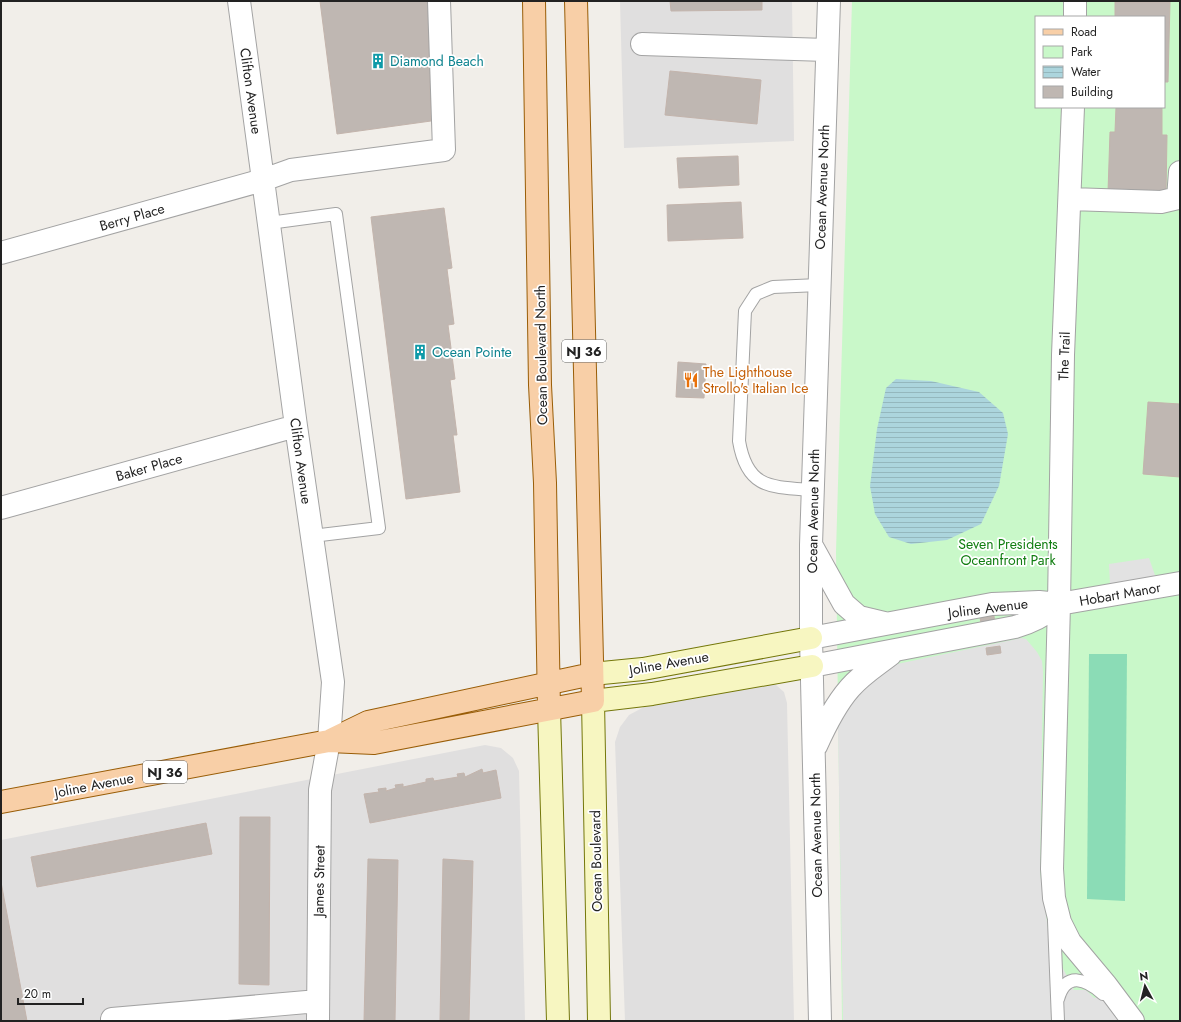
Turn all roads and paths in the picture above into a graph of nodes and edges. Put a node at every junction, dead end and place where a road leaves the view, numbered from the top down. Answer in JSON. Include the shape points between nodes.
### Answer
{"nodes":[{"id":1,"x":239,"y":1,"type":"edge"},
{"id":2,"x":439,"y":1,"type":"edge"},
{"id":3,"x":534,"y":1,"type":"edge"},
{"id":4,"x":576,"y":1,"type":"edge"},
{"id":5,"x":829,"y":1,"type":"edge"},
{"id":6,"x":1075,"y":1,"type":"edge"},
{"id":7,"x":1075,"y":16,"type":"edge"},
{"id":8,"x":642,"y":44,"type":"dead end"},
{"id":9,"x":827,"y":50,"type":"junction"},
{"id":10,"x":1073,"y":108,"type":"edge"},
{"id":11,"x":1180,"y":172,"type":"edge"},
{"id":12,"x":263,"y":180,"type":"junction"},
{"id":13,"x":1070,"y":199,"type":"junction"},
{"id":14,"x":269,"y":224,"type":"junction"},
{"id":15,"x":1,"y":254,"type":"edge"},
{"id":16,"x":819,"y":285,"type":"junction"},
{"id":17,"x":296,"y":426,"type":"junction"},
{"id":18,"x":813,"y":490,"type":"junction"},
{"id":19,"x":1,"y":508,"type":"edge"},
{"id":20,"x":312,"y":536,"type":"junction"},
{"id":21,"x":811,"y":545,"type":"junction"},
{"id":22,"x":1180,"y":583,"type":"edge"},
{"id":23,"x":1059,"y":604,"type":"junction"},
{"id":24,"x":887,"y":623,"type":"junction"},
{"id":25,"x":811,"y":638,"type":"junction"},
{"id":26,"x":895,"y":652,"type":"junction"},
{"id":27,"x":812,"y":666,"type":"junction"},
{"id":28,"x":592,"y":674,"type":"junction"},
{"id":29,"x":549,"y":683,"type":"junction"},
{"id":30,"x":593,"y":701,"type":"junction"},
{"id":31,"x":549,"y":709,"type":"junction"},
{"id":32,"x":329,"y":741,"type":"junction"},
{"id":33,"x":814,"y":749,"type":"junction"},
{"id":34,"x":1,"y":802,"type":"edge"},
{"id":35,"x":1052,"y":870,"type":"junction"},
{"id":36,"x":1058,"y":1002,"type":"junction"},
{"id":37,"x":318,"y":1011,"type":"edge"},
{"id":38,"x":112,"y":1019,"type":"dead end"},
{"id":39,"x":558,"y":1021,"type":"edge"},
{"id":40,"x":599,"y":1021,"type":"edge"},
{"id":41,"x":820,"y":1021,"type":"edge"},
{"id":42,"x":1058,"y":1021,"type":"edge"},
{"id":43,"x":1132,"y":1021,"type":"edge"}],
"edges":[{"from":1,"to":12,"type":"street","name":"Clifton Avenue"},
{"from":2,"to":12,"type":"street","via":[[444,150],[291,170]]},
{"from":3,"to":29,"type":"main road","name":"Ocean Boulevard North","via":[[540,385],[546,483]]},
{"from":4,"to":28,"type":"main road","number":"NJ 36"},
{"from":5,"to":9,"type":"street","name":"Ocean Avenue North"},
{"from":6,"to":7,"type":"street"},
{"from":8,"to":9,"type":"street"},
{"from":9,"to":16,"type":"street","name":"Ocean Avenue North"},
{"from":10,"to":13,"type":"street","name":"The Trail"},
{"from":11,"to":13,"type":"street","via":[[1178,198],[1161,202]]},
{"from":12,"to":14,"type":"street","name":"Clifton Avenue"},
{"from":12,"to":15,"type":"street","name":"Berry Place"},
{"from":13,"to":23,"type":"street","name":"The Trail","via":[[1063,355]]},
{"from":14,"to":17,"type":"street","name":"Clifton Avenue"},
{"from":14,"to":20,"type":"lane","via":[[336,214],[379,528]]},
{"from":16,"to":18,"type":"street","name":"Ocean Avenue North"},
{"from":16,"to":18,"type":"lane","via":[[772,287],[756,294],[745,311],[738,440],[742,458],[750,474],[766,484],[777,487]]},
{"from":17,"to":19,"type":"street","name":"Baker Place"},
{"from":17,"to":20,"type":"street","name":"Clifton Avenue"},
{"from":18,"to":21,"type":"street","name":"Ocean Avenue North"},
{"from":20,"to":32,"type":"street","name":"Clifton Avenue","via":[[333,682]]},
{"from":21,"to":24,"type":"street","via":[[844,604],[859,617]]},
{"from":21,"to":25,"type":"street","name":"Ocean Avenue North"},
{"from":22,"to":23,"type":"street","name":"Hobart Manor"},
{"from":23,"to":24,"type":"street","name":"Joline Avenue","via":[[1008,602]]},
{"from":23,"to":26,"type":"street","name":"Joline Avenue","via":[[1046,615],[1015,627]]},
{"from":23,"to":35,"type":"street","name":"The Trail"},
{"from":24,"to":25,"type":"street","name":"Joline Avenue"},
{"from":25,"to":27,"type":"street","name":"Ocean Avenue North"},
{"from":25,"to":28,"type":"main road","name":"Joline Avenue","via":[[643,669]]},
{"from":26,"to":27,"type":"street","name":"Joline Avenue"},
{"from":26,"to":33,"type":"street","via":[[850,688],[828,721]]},
{"from":27,"to":30,"type":"main road","name":"Joline Avenue","via":[[652,694]]},
{"from":27,"to":33,"type":"street","name":"Ocean Avenue North"},
{"from":28,"to":29,"type":"main road","name":"Joline Avenue"},
{"from":28,"to":30,"type":"main road","number":"NJ 36"},
{"from":29,"to":31,"type":"main road","name":"Ocean Boulevard North"},
{"from":29,"to":32,"type":"main road","name":"Joline Avenue","number":"NJ 36","via":[[368,722]]},
{"from":30,"to":31,"type":"main road","name":"Joline Avenue","number":"NJ 36"},
{"from":30,"to":40,"type":"main road","name":"Ocean Boulevard"},
{"from":31,"to":32,"type":"main road","name":"Joline Avenue","number":"NJ 36","via":[[374,743]]},
{"from":31,"to":39,"type":"main road"},
{"from":32,"to":34,"type":"main road","name":"Joline Avenue","number":"NJ 36"},
{"from":32,"to":37,"type":"street","name":"James Street","via":[[320,790]]},
{"from":33,"to":41,"type":"street","name":"Ocean Avenue North"},
{"from":35,"to":36,"type":"lane"},
{"from":35,"to":43,"type":"street","name":"The Trail","via":[[1054,898],[1070,942]]},
{"from":36,"to":42,"type":"lane"},
{"from":36,"to":43,"type":"lane","via":[[1060,991],[1065,985],[1076,980],[1085,981],[1112,1001]]},
{"from":37,"to":38,"type":"street"}]}
